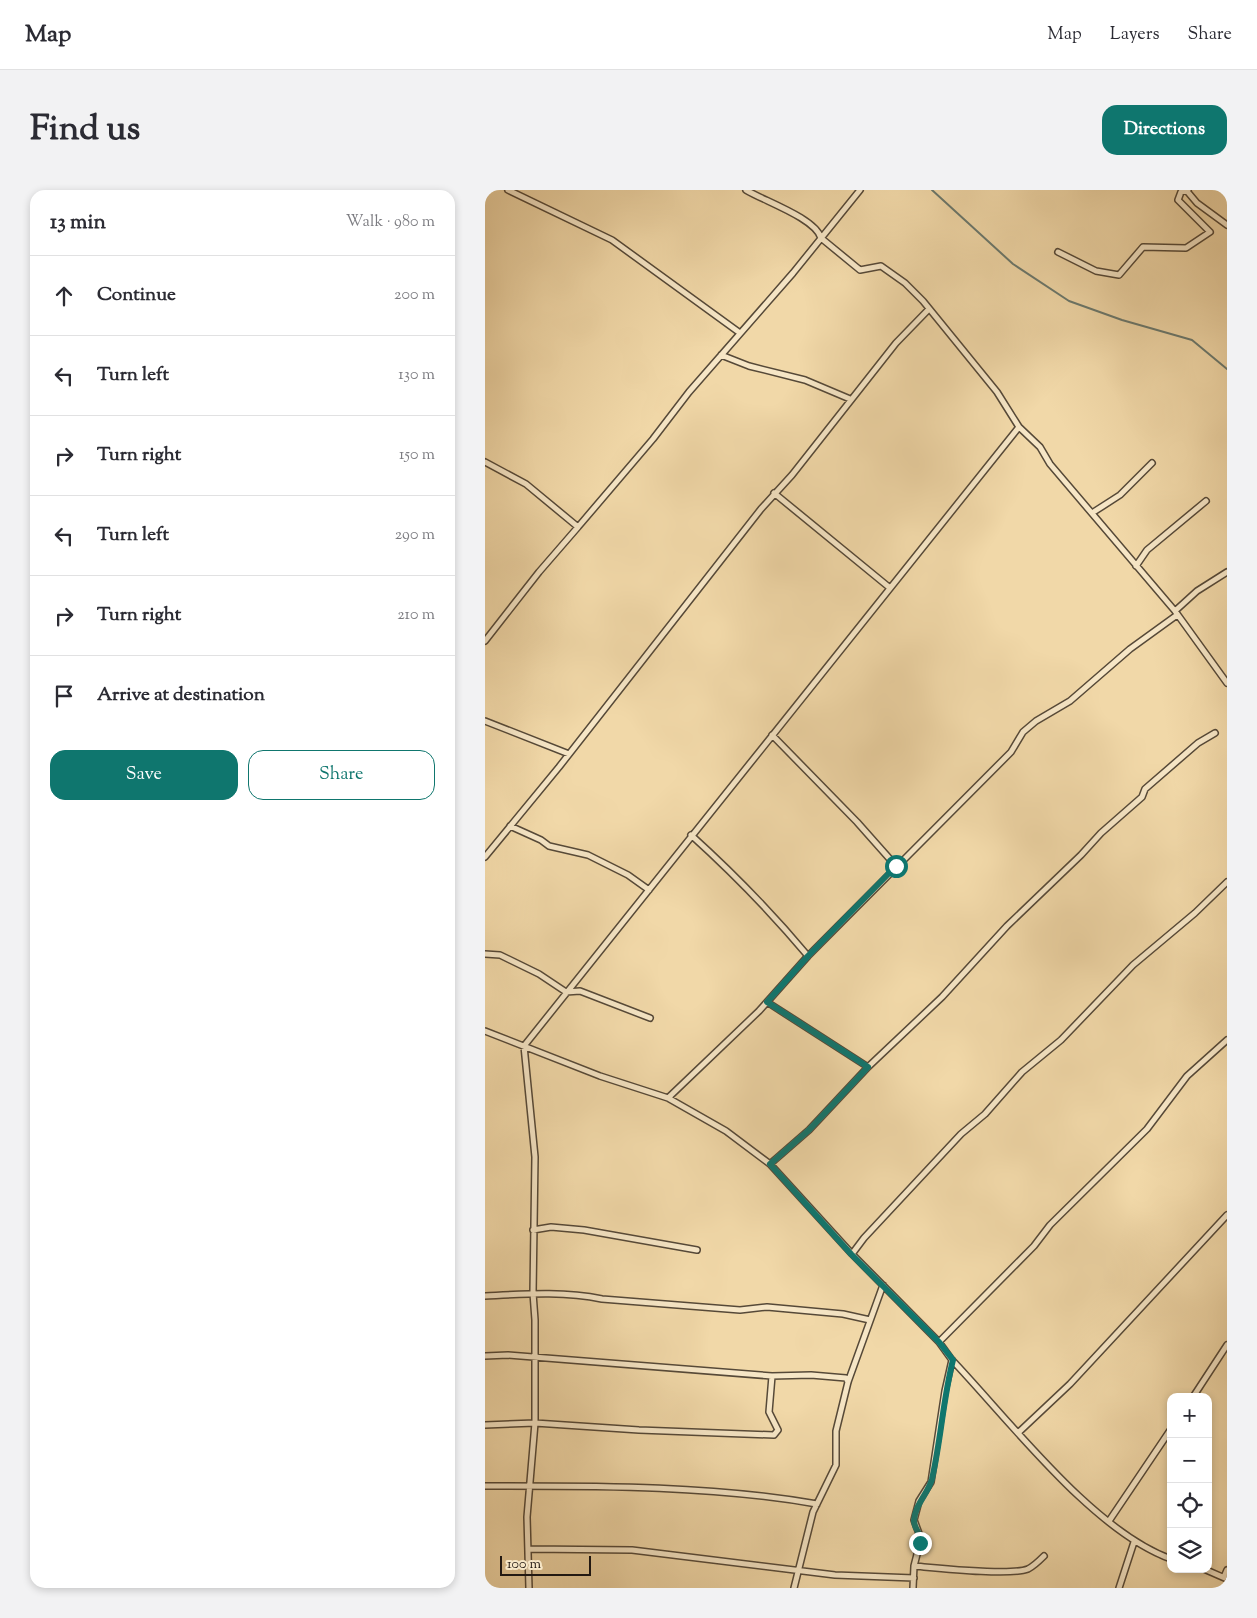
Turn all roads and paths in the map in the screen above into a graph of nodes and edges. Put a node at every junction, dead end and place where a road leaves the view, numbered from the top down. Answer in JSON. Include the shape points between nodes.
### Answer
{"nodes":[{"id":1,"x":508,"y":190,"type":"edge"},
{"id":2,"x":746,"y":190,"type":"edge"},
{"id":3,"x":860,"y":190,"type":"edge"},
{"id":4,"x":1187,"y":190,"type":"edge"},
{"id":5,"x":1227,"y":225,"type":"edge"},
{"id":6,"x":821,"y":238,"type":"junction"},
{"id":7,"x":1058,"y":252,"type":"dead end"},
{"id":8,"x":929,"y":309,"type":"junction"},
{"id":9,"x":740,"y":333,"type":"junction"},
{"id":10,"x":721,"y":355,"type":"junction"},
{"id":11,"x":851,"y":399,"type":"junction"},
{"id":12,"x":1019,"y":427,"type":"junction"},
{"id":13,"x":485,"y":462,"type":"edge"},
{"id":14,"x":1152,"y":463,"type":"dead end"},
{"id":15,"x":774,"y":493,"type":"junction"},
{"id":16,"x":1206,"y":500,"type":"dead end"},
{"id":17,"x":1092,"y":513,"type":"junction"},
{"id":18,"x":578,"y":527,"type":"junction"},
{"id":19,"x":1136,"y":566,"type":"junction"},
{"id":20,"x":1227,"y":572,"type":"edge"},
{"id":21,"x":890,"y":588,"type":"junction"},
{"id":22,"x":1176,"y":613,"type":"junction"},
{"id":23,"x":485,"y":642,"type":"edge"},
{"id":24,"x":1227,"y":683,"type":"edge"},
{"id":25,"x":485,"y":721,"type":"edge"},
{"id":26,"x":1215,"y":733,"type":"dead end"},
{"id":27,"x":771,"y":735,"type":"junction"},
{"id":28,"x":569,"y":754,"type":"junction"},
{"id":29,"x":510,"y":826,"type":"junction"},
{"id":30,"x":691,"y":836,"type":"junction"},
{"id":31,"x":485,"y":858,"type":"edge"},
{"id":32,"x":896,"y":866,"type":"junction"},
{"id":33,"x":1227,"y":882,"type":"edge"},
{"id":34,"x":649,"y":890,"type":"junction"},
{"id":35,"x":485,"y":954,"type":"edge"},
{"id":36,"x":808,"y":956,"type":"junction"},
{"id":37,"x":566,"y":992,"type":"junction"},
{"id":38,"x":767,"y":1002,"type":"junction"},
{"id":39,"x":650,"y":1018,"type":"dead end"},
{"id":40,"x":485,"y":1031,"type":"edge"},
{"id":41,"x":1227,"y":1040,"type":"edge"},
{"id":42,"x":524,"y":1046,"type":"junction"},
{"id":43,"x":868,"y":1067,"type":"junction"},
{"id":44,"x":668,"y":1098,"type":"junction"},
{"id":45,"x":770,"y":1164,"type":"junction"},
{"id":46,"x":1227,"y":1215,"type":"edge"},
{"id":47,"x":533,"y":1230,"type":"junction"},
{"id":48,"x":697,"y":1250,"type":"dead end"},
{"id":49,"x":851,"y":1254,"type":"junction"},
{"id":50,"x":883,"y":1285,"type":"junction"},
{"id":51,"x":533,"y":1293,"type":"junction"},
{"id":52,"x":485,"y":1296,"type":"edge"},
{"id":53,"x":870,"y":1320,"type":"junction"},
{"id":54,"x":939,"y":1342,"type":"junction"},
{"id":55,"x":1227,"y":1346,"type":"edge"},
{"id":56,"x":485,"y":1356,"type":"edge"},
{"id":57,"x":535,"y":1357,"type":"junction"},
{"id":58,"x":953,"y":1360,"type":"junction"},
{"id":59,"x":772,"y":1376,"type":"junction"},
{"id":60,"x":848,"y":1382,"type":"junction"},
{"id":61,"x":1196,"y":1393,"type":"edge"},
{"id":62,"x":535,"y":1423,"type":"junction"},
{"id":63,"x":485,"y":1424,"type":"edge"},
{"id":64,"x":1019,"y":1432,"type":"junction"},
{"id":65,"x":1167,"y":1435,"type":"edge"},
{"id":66,"x":485,"y":1486,"type":"edge"},
{"id":67,"x":531,"y":1486,"type":"junction"},
{"id":68,"x":817,"y":1504,"type":"junction"},
{"id":69,"x":1109,"y":1521,"type":"junction"},
{"id":70,"x":1134,"y":1542,"type":"junction"},
{"id":71,"x":528,"y":1549,"type":"junction"},
{"id":72,"x":1044,"y":1556,"type":"dead end"},
{"id":73,"x":1167,"y":1557,"type":"edge"},
{"id":74,"x":914,"y":1566,"type":"junction"},
{"id":75,"x":799,"y":1569,"type":"junction"},
{"id":76,"x":1227,"y":1570,"type":"edge"},
{"id":77,"x":1212,"y":1572,"type":"edge"},
{"id":78,"x":913,"y":1578,"type":"junction"},
{"id":79,"x":1225,"y":1578,"type":"edge"},
{"id":80,"x":529,"y":1588,"type":"edge"},
{"id":81,"x":794,"y":1588,"type":"edge"},
{"id":82,"x":913,"y":1588,"type":"edge"},
{"id":83,"x":1119,"y":1588,"type":"edge"}],
"edges":[{"from":1,"to":9,"type":"street","via":[[612,240]]},
{"from":2,"to":6,"type":"street","via":[[801,219],[820,233]]},
{"from":3,"to":6,"type":"street"},
{"from":4,"to":5,"type":"street","via":[[1197,203]]},
{"from":4,"to":7,"type":"street","via":[[1181,192],[1177,200],[1210,232],[1186,248],[1143,247],[1119,275],[1096,271]]},
{"from":6,"to":8,"type":"street","via":[[860,270],[877,265],[888,270],[915,292]]},
{"from":6,"to":9,"type":"street"},
{"from":8,"to":11,"type":"street","via":[[895,343]]},
{"from":8,"to":12,"type":"street","via":[[997,392]]},
{"from":9,"to":10,"type":"street"},
{"from":10,"to":11,"type":"street","via":[[749,366],[805,380]]},
{"from":10,"to":18,"type":"street"},
{"from":11,"to":15,"type":"street","via":[[792,475]]},
{"from":12,"to":17,"type":"street","via":[[1040,447],[1050,464]]},
{"from":12,"to":21,"type":"street"},
{"from":13,"to":18,"type":"street","via":[[526,484]]},
{"from":14,"to":17,"type":"street","via":[[1120,495]]},
{"from":15,"to":21,"type":"street"},
{"from":15,"to":28,"type":"street"},
{"from":16,"to":19,"type":"street","via":[[1147,550]]},
{"from":17,"to":19,"type":"street"},
{"from":18,"to":23,"type":"street"},
{"from":19,"to":22,"type":"street"},
{"from":20,"to":22,"type":"street","via":[[1197,591]]},
{"from":21,"to":27,"type":"street"},
{"from":22,"to":24,"type":"street"},
{"from":22,"to":32,"type":"street","via":[[1085,690],[1023,732],[1011,752]]},
{"from":25,"to":28,"type":"street"},
{"from":26,"to":43,"type":"street","via":[[1198,743],[1145,789],[1142,797],[1007,926],[943,997]]},
{"from":27,"to":30,"type":"street"},
{"from":27,"to":32,"type":"street"},
{"from":28,"to":29,"type":"street"},
{"from":29,"to":31,"type":"street"},
{"from":29,"to":34,"type":"street","via":[[549,846],[588,855],[628,875]]},
{"from":30,"to":34,"type":"street"},
{"from":30,"to":36,"type":"street","via":[[777,918]]},
{"from":32,"to":36,"type":"street"},
{"from":33,"to":49,"type":"street","via":[[1133,965],[1061,1040],[1022,1072]]},
{"from":34,"to":37,"type":"street"},
{"from":35,"to":37,"type":"street","via":[[500,955]]},
{"from":36,"to":38,"type":"street"},
{"from":37,"to":39,"type":"street","via":[[580,991]]},
{"from":37,"to":42,"type":"street"},
{"from":38,"to":43,"type":"street"},
{"from":38,"to":44,"type":"street"},
{"from":40,"to":42,"type":"street"},
{"from":41,"to":54,"type":"street","via":[[1187,1076],[1147,1129]]},
{"from":42,"to":44,"type":"street"},
{"from":42,"to":47,"type":"street","via":[[535,1157]]},
{"from":43,"to":45,"type":"street","via":[[809,1130]]},
{"from":44,"to":45,"type":"street","via":[[707,1118]]},
{"from":45,"to":49,"type":"street"},
{"from":46,"to":64,"type":"street","via":[[1070,1384]]},
{"from":47,"to":48,"type":"street","via":[[551,1227],[584,1230]]},
{"from":47,"to":51,"type":"street"},
{"from":49,"to":50,"type":"street"},
{"from":50,"to":53,"type":"street"},
{"from":50,"to":54,"type":"street"},
{"from":51,"to":52,"type":"street"},
{"from":51,"to":53,"type":"street","via":[[581,1294],[602,1299],[740,1310],[775,1308],[843,1314]]},
{"from":51,"to":57,"type":"street"},
{"from":53,"to":60,"type":"street"},
{"from":54,"to":58,"type":"street"},
{"from":55,"to":61,"type":"street"},
{"from":56,"to":57,"type":"street"},
{"from":57,"to":59,"type":"street"},
{"from":57,"to":62,"type":"street"},
{"from":58,"to":64,"type":"street"},
{"from":58,"to":74,"type":"street","via":[[931,1482],[919,1501],[914,1520],[921,1539]]},
{"from":59,"to":60,"type":"street","via":[[811,1375],[846,1378]]},
{"from":59,"to":62,"type":"street","via":[[769,1412],[779,1430],[773,1435]]},
{"from":60,"to":68,"type":"street","via":[[836,1431],[836,1465]]},
{"from":62,"to":63,"type":"street"},
{"from":62,"to":67,"type":"street"},
{"from":64,"to":69,"type":"street"},
{"from":65,"to":69,"type":"street"},
{"from":66,"to":67,"type":"street"},
{"from":67,"to":68,"type":"street","via":[[695,1491]]},
{"from":67,"to":71,"type":"street","via":[[527,1517]]},
{"from":68,"to":75,"type":"street"},
{"from":69,"to":70,"type":"street"},
{"from":70,"to":73,"type":"street"},
{"from":70,"to":83,"type":"street"},
{"from":71,"to":75,"type":"street","via":[[632,1550]]},
{"from":71,"to":80,"type":"street"},
{"from":72,"to":74,"type":"street","via":[[1028,1569],[1017,1571]]},
{"from":74,"to":78,"type":"street"},
{"from":75,"to":78,"type":"street","via":[[835,1575]]},
{"from":75,"to":81,"type":"street"},
{"from":76,"to":79,"type":"street"},
{"from":77,"to":79,"type":"street"},
{"from":78,"to":82,"type":"street"}]}
